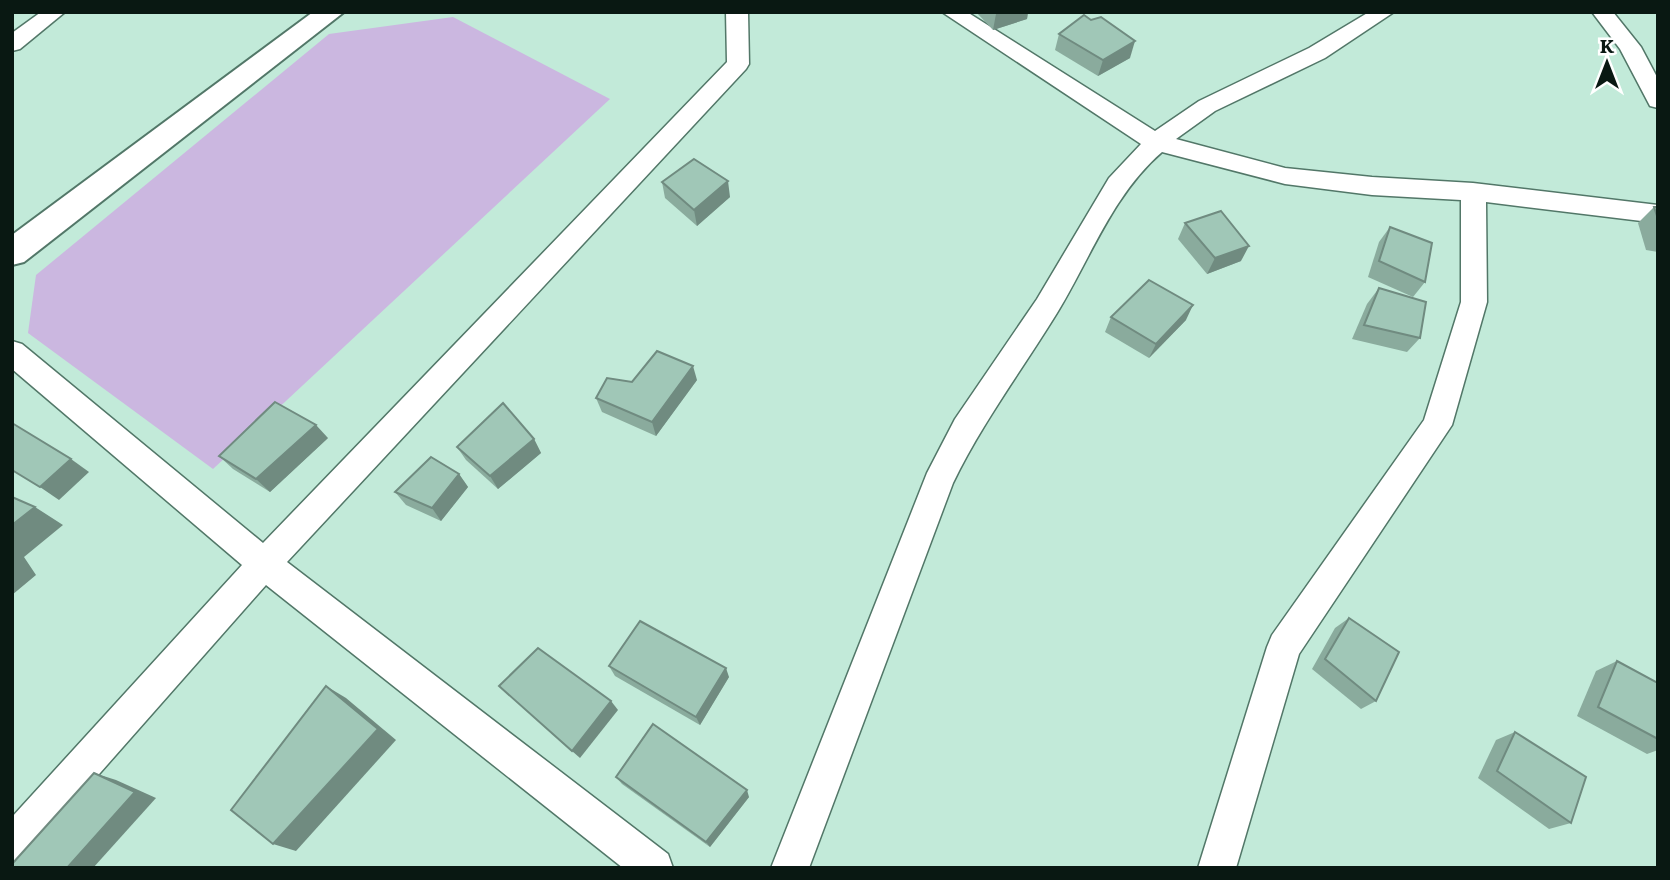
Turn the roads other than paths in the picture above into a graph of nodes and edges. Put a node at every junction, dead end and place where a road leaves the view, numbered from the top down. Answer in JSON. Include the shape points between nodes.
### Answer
{"nodes":[{"id":1,"x":55,"y":12,"type":"edge"},
{"id":2,"x":331,"y":12,"type":"edge"},
{"id":3,"x":737,"y":12,"type":"edge"},
{"id":4,"x":952,"y":12,"type":"edge"},
{"id":5,"x":1384,"y":12,"type":"edge"},
{"id":6,"x":1602,"y":12,"type":"edge"},
{"id":7,"x":12,"y":44,"type":"edge"},
{"id":8,"x":1658,"y":101,"type":"edge"},
{"id":9,"x":1156,"y":142,"type":"junction"},
{"id":10,"x":1473,"y":192,"type":"junction"},
{"id":11,"x":1658,"y":214,"type":"edge"},
{"id":12,"x":12,"y":253,"type":"edge"},
{"id":13,"x":12,"y":352,"type":"edge"},
{"id":14,"x":264,"y":564,"type":"junction"},
{"id":15,"x":12,"y":845,"type":"edge"},
{"id":16,"x":654,"y":868,"type":"edge"},
{"id":17,"x":790,"y":868,"type":"edge"},
{"id":18,"x":1217,"y":868,"type":"edge"}],
"edges":[{"from":1,"to":7,"type":"street"},
{"from":2,"to":12,"type":"main road"},
{"from":3,"to":14,"type":"street","via":[[738,64]]},
{"from":4,"to":9,"type":"street"},
{"from":5,"to":9,"type":"street","via":[[1317,53],[1207,106]]},
{"from":6,"to":8,"type":"street","via":[[1630,47]]},
{"from":9,"to":10,"type":"street","via":[[1286,176]]},
{"from":9,"to":17,"type":"street","via":[[1118,184],[1047,306],[965,428],[938,482]]},
{"from":10,"to":11,"type":"street"},
{"from":10,"to":18,"type":"street","via":[[1474,302],[1437,425],[1284,648]]},
{"from":13,"to":14,"type":"street"},
{"from":14,"to":15,"type":"street"},
{"from":14,"to":16,"type":"street"}]}
